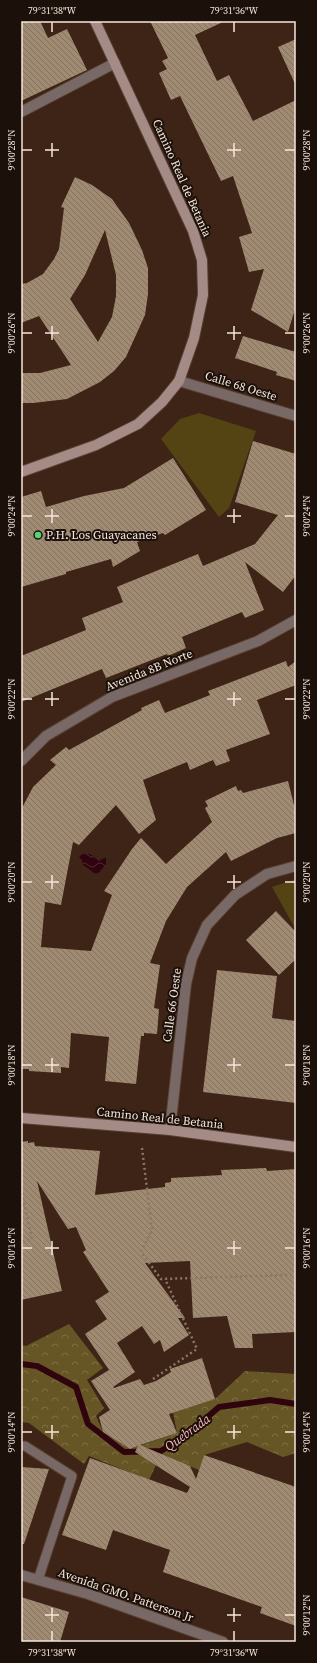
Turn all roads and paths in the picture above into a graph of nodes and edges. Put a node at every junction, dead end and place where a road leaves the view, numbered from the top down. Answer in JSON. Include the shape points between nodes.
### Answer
{"nodes":[{"id":1,"x":95,"y":21,"type":"edge"},
{"id":2,"x":115,"y":62,"type":"junction"},
{"id":3,"x":21,"y":112,"type":"edge"},
{"id":4,"x":179,"y":382,"type":"junction"},
{"id":5,"x":296,"y":416,"type":"edge"},
{"id":6,"x":21,"y":472,"type":"edge"},
{"id":7,"x":296,"y":620,"type":"edge"},
{"id":8,"x":21,"y":761,"type":"edge"},
{"id":9,"x":296,"y":866,"type":"edge"},
{"id":10,"x":21,"y":1118,"type":"edge"},
{"id":11,"x":170,"y":1130,"type":"junction"},
{"id":12,"x":296,"y":1147,"type":"edge"},
{"id":13,"x":142,"y":1148,"type":"dead end"},
{"id":14,"x":21,"y":1188,"type":"edge"},
{"id":15,"x":21,"y":1242,"type":"edge"},
{"id":16,"x":291,"y":1275,"type":"dead end"},
{"id":17,"x":165,"y":1279,"type":"junction"},
{"id":18,"x":153,"y":1379,"type":"dead end"},
{"id":19,"x":21,"y":1446,"type":"edge"},
{"id":20,"x":21,"y":1575,"type":"edge"},
{"id":21,"x":38,"y":1580,"type":"junction"},
{"id":22,"x":223,"y":1642,"type":"edge"}],
"edges":[{"from":1,"to":2,"type":"street","name":"Camino Real de Betania"},
{"from":2,"to":3,"type":"street"},
{"from":2,"to":4,"type":"street","name":"Camino Real de Betania","via":[[193,231],[202,260],[203,295],[194,338]]},
{"from":4,"to":5,"type":"street","name":"Calle 68 Oeste"},
{"from":4,"to":6,"type":"street","name":"Camino Real de Betania","via":[[138,424],[96,445]]},
{"from":7,"to":8,"type":"street","name":"Avenida 8B Norte","via":[[258,641],[112,697],[46,736]]},
{"from":9,"to":11,"type":"street","name":"Calle 66 Oeste","via":[[267,874],[235,895],[207,925],[192,958],[186,984]]},
{"from":10,"to":11,"type":"street","name":"Camino Real de Betania"},
{"from":11,"to":12,"type":"street","name":"Camino Real de Betania"},
{"from":13,"to":17,"type":"path","via":[[152,1230],[141,1252],[161,1279]]},
{"from":14,"to":15,"type":"path","via":[[32,1239]]},
{"from":16,"to":17,"type":"path"},
{"from":17,"to":18,"type":"path","via":[[197,1349]]},
{"from":19,"to":21,"type":"lane","via":[[25,1446],[72,1476]]},
{"from":20,"to":21,"type":"street","name":"Avenida GMO. Patterson Jr"},
{"from":21,"to":22,"type":"street","name":"Avenida GMO. Patterson Jr","via":[[88,1594]]}]}
